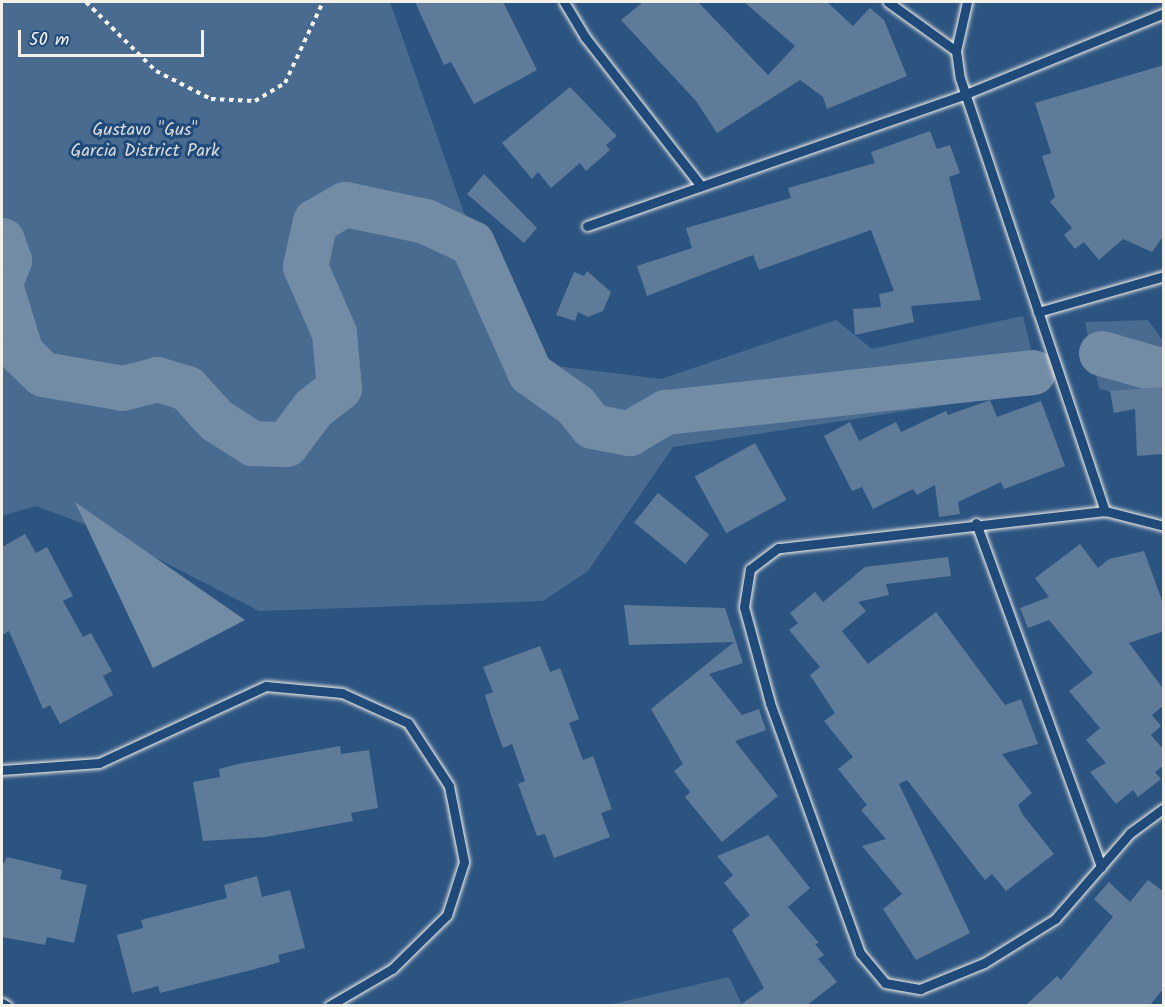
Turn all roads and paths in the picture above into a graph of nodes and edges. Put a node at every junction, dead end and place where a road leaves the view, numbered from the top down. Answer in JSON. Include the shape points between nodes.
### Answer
{"nodes":[{"id":1,"x":86,"y":2,"type":"edge"},
{"id":2,"x":322,"y":2,"type":"edge"},
{"id":3,"x":564,"y":2,"type":"edge"},
{"id":4,"x":888,"y":2,"type":"edge"},
{"id":5,"x":967,"y":2,"type":"edge"},
{"id":6,"x":1164,"y":13,"type":"edge"},
{"id":7,"x":956,"y":51,"type":"junction"},
{"id":8,"x":966,"y":94,"type":"junction"},
{"id":9,"x":701,"y":186,"type":"junction"},
{"id":10,"x":587,"y":226,"type":"dead end"},
{"id":11,"x":1164,"y":276,"type":"edge"},
{"id":12,"x":1038,"y":312,"type":"junction"},
{"id":13,"x":1105,"y":511,"type":"junction"},
{"id":14,"x":976,"y":523,"type":"junction"},
{"id":15,"x":1164,"y":526,"type":"edge"},
{"id":16,"x":2,"y":770,"type":"edge"},
{"id":17,"x":1164,"y":808,"type":"edge"},
{"id":18,"x":1101,"y":867,"type":"junction"},
{"id":19,"x":2,"y":1003,"type":"edge"},
{"id":20,"x":7,"y":1005,"type":"edge"},
{"id":21,"x":330,"y":1005,"type":"edge"}],
"edges":[{"from":1,"to":2,"type":"path","via":[[156,71],[211,99],[255,101],[285,83]]},
{"from":3,"to":9,"type":"lane","via":[[585,37]]},
{"from":4,"to":7,"type":"lane"},
{"from":5,"to":7,"type":"lane"},
{"from":6,"to":8,"type":"lane"},
{"from":7,"to":8,"type":"lane"},
{"from":8,"to":9,"type":"lane"},
{"from":8,"to":12,"type":"lane"},
{"from":9,"to":10,"type":"lane"},
{"from":11,"to":12,"type":"lane"},
{"from":12,"to":13,"type":"lane"},
{"from":13,"to":14,"type":"lane"},
{"from":13,"to":15,"type":"lane"},
{"from":14,"to":18,"type":"lane"},
{"from":14,"to":18,"type":"lane","via":[[778,548],[750,569],[744,608],[770,703],[852,931],[860,953],[885,984],[920,989],[984,963],[1055,919]]},
{"from":16,"to":21,"type":"lane","via":[[99,763],[266,686],[342,693],[408,723],[449,786],[464,862],[447,915],[392,969]]},
{"from":17,"to":18,"type":"lane","via":[[1130,832]]},
{"from":19,"to":20,"type":"lane"}]}
